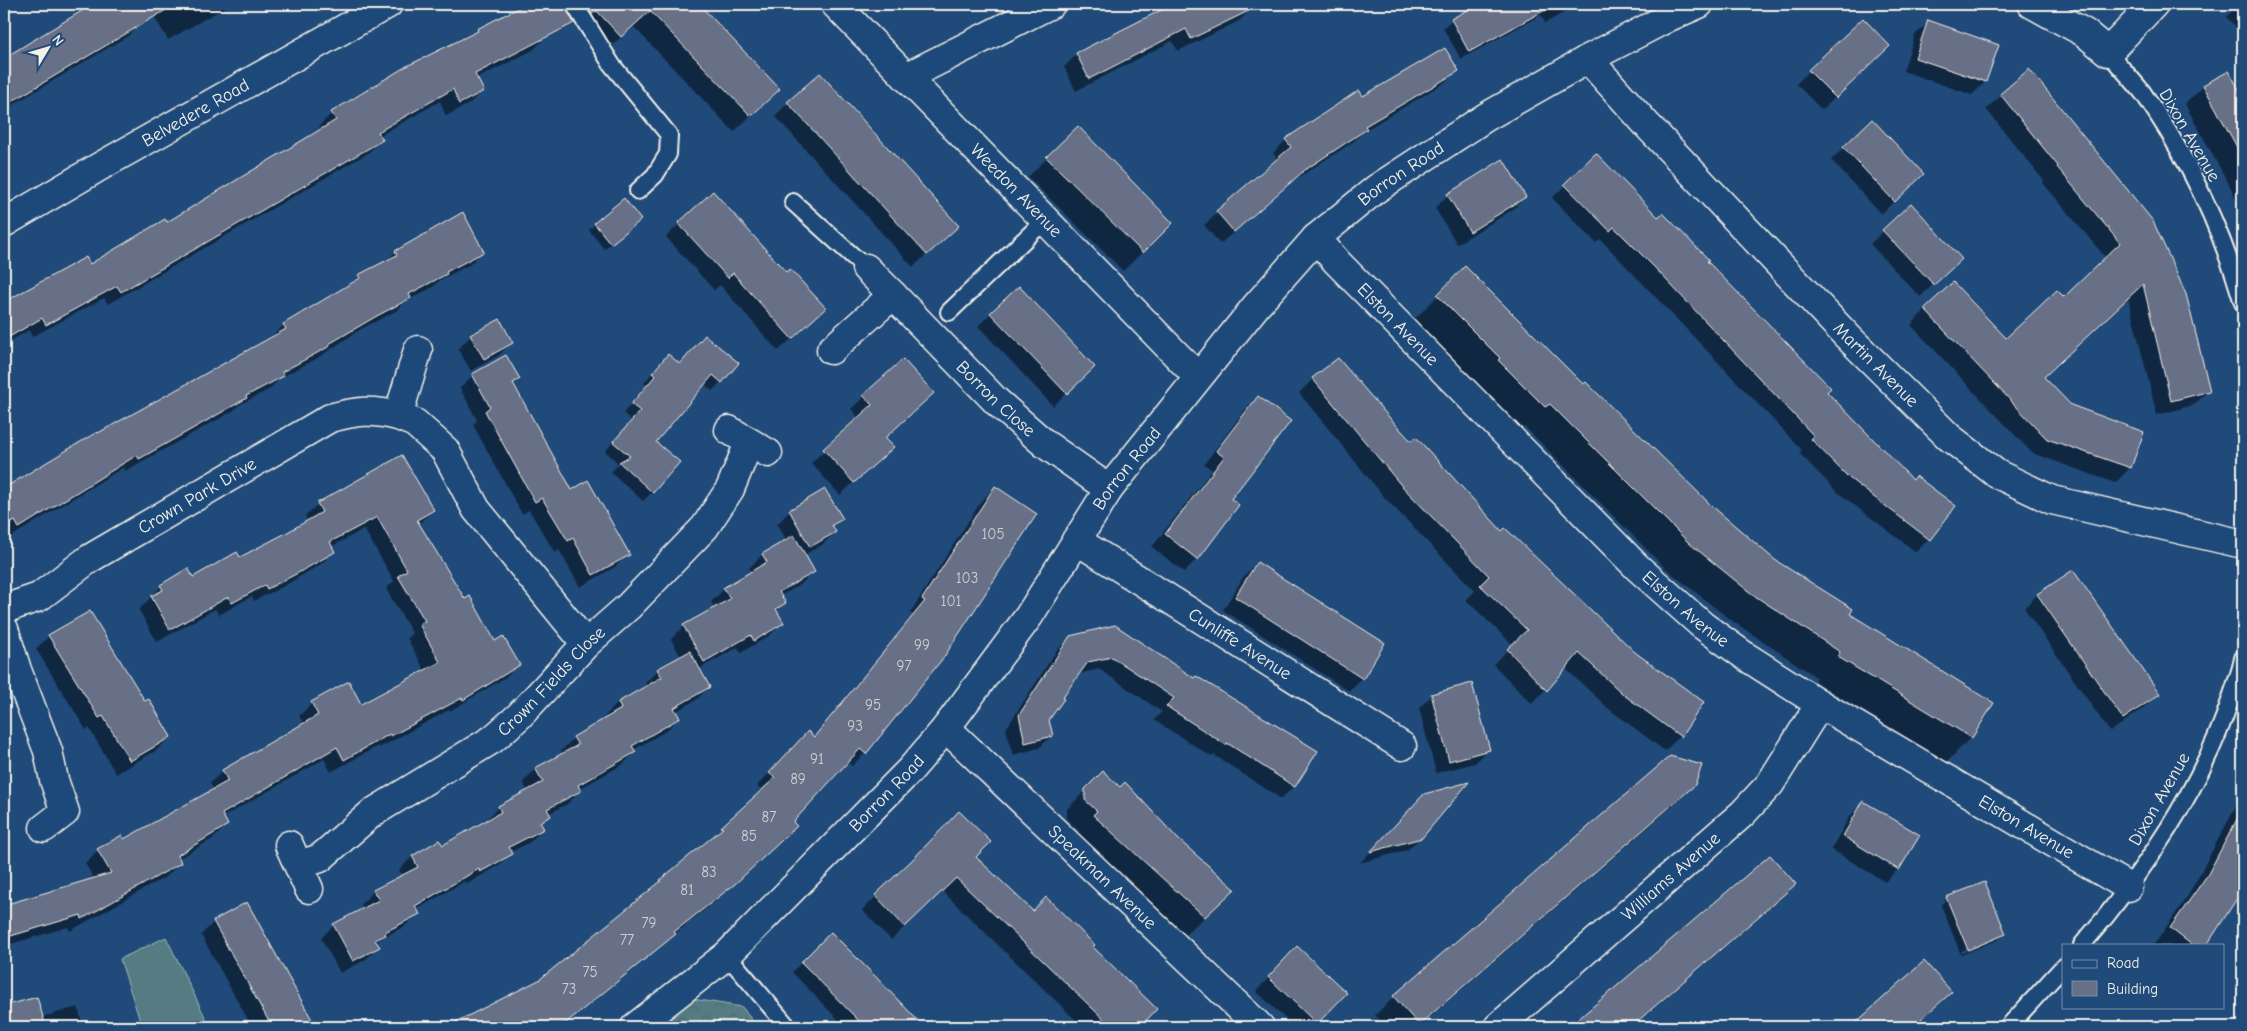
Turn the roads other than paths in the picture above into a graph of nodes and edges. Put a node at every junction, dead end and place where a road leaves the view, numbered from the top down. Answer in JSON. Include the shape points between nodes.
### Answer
{"nodes":[{"id":1,"x":388,"y":4,"type":"edge"},
{"id":2,"x":574,"y":4,"type":"edge"},
{"id":3,"x":835,"y":4,"type":"edge"},
{"id":4,"x":1051,"y":4,"type":"edge"},
{"id":5,"x":1699,"y":4,"type":"edge"},
{"id":6,"x":2032,"y":4,"type":"edge"},
{"id":7,"x":2154,"y":4,"type":"edge"},
{"id":8,"x":2108,"y":52,"type":"junction"},
{"id":9,"x":1588,"y":59,"type":"junction"},
{"id":10,"x":906,"y":77,"type":"junction"},
{"id":11,"x":638,"y":191,"type":"dead end"},
{"id":12,"x":793,"y":202,"type":"dead end"},
{"id":13,"x":1046,"y":219,"type":"junction"},
{"id":14,"x":4,"y":223,"type":"edge"},
{"id":15,"x":1316,"y":238,"type":"junction"},
{"id":16,"x":866,"y":268,"type":"joint"},
{"id":17,"x":893,"y":295,"type":"junction"},
{"id":18,"x":2243,"y":303,"type":"edge"},
{"id":19,"x":949,"y":312,"type":"dead end"},
{"id":20,"x":418,"y":350,"type":"dead end"},
{"id":21,"x":831,"y":350,"type":"dead end"},
{"id":22,"x":1198,"y":377,"type":"junction"},
{"id":23,"x":398,"y":416,"type":"junction"},
{"id":24,"x":749,"y":442,"type":"dead end"},
{"id":25,"x":1109,"y":489,"type":"junction"},
{"id":26,"x":1076,"y":540,"type":"junction"},
{"id":27,"x":2243,"y":544,"type":"edge"},
{"id":28,"x":4,"y":608,"type":"edge"},
{"id":29,"x":4,"y":628,"type":"edge"},
{"id":30,"x":586,"y":644,"type":"junction"},
{"id":31,"x":2243,"y":658,"type":"edge"},
{"id":32,"x":1820,"y":704,"type":"junction"},
{"id":33,"x":946,"y":728,"type":"junction"},
{"id":34,"x":1402,"y":746,"type":"dead end"},
{"id":35,"x":44,"y":828,"type":"dead end"},
{"id":36,"x":299,"y":866,"type":"dead end"},
{"id":37,"x":2128,"y":887,"type":"junction"},
{"id":38,"x":2083,"y":944,"type":"edge"},
{"id":39,"x":727,"y":956,"type":"junction"},
{"id":40,"x":2062,"y":968,"type":"edge"},
{"id":41,"x":635,"y":1027,"type":"edge"},
{"id":42,"x":788,"y":1027,"type":"edge"},
{"id":43,"x":1260,"y":1027,"type":"edge"},
{"id":44,"x":1498,"y":1027,"type":"edge"},
{"id":45,"x":2008,"y":1027,"type":"edge"}],
"edges":[{"from":1,"to":14,"type":"street","name":"Belvedere Road"},
{"from":2,"to":11,"type":"lane","via":[[612,65],[669,135],[668,154],[655,176]]},
{"from":3,"to":10,"type":"street","name":"Weedon Avenue"},
{"from":4,"to":10,"type":"street"},
{"from":5,"to":9,"type":"street","name":"Borron Road"},
{"from":6,"to":8,"type":"street","via":[[2085,33]]},
{"from":7,"to":8,"type":"street"},
{"from":8,"to":18,"type":"lane","name":"Dixon Avenue","via":[[2142,92],[2171,135],[2197,183],[2220,233]]},
{"from":9,"to":15,"type":"street","name":"Borron Road","via":[[1486,118],[1376,189]]},
{"from":9,"to":27,"type":"street","name":"Martin Avenue","via":[[1847,336],[1949,437],[1989,469],[2052,500]]},
{"from":10,"to":13,"type":"street","name":"Weedon Avenue"},
{"from":12,"to":16,"type":"lane","name":"Borron Close"},
{"from":13,"to":19,"type":"lane"},
{"from":13,"to":22,"type":"street","name":"Weedon Avenue"},
{"from":15,"to":22,"type":"street","name":"Borron Road"},
{"from":15,"to":32,"type":"street","name":"Elston Avenue","via":[[1637,567],[1702,626]]},
{"from":16,"to":17,"type":"street","name":"Borron Close"},
{"from":17,"to":21,"type":"street"},
{"from":17,"to":25,"type":"street","name":"Borron Close","via":[[996,401],[1045,444]]},
{"from":20,"to":23,"type":"street"},
{"from":22,"to":25,"type":"street","name":"Borron Road"},
{"from":23,"to":28,"type":"street","name":"Crown Park Drive","via":[[381,411],[355,411],[330,418],[89,560],[39,597]]},
{"from":23,"to":30,"type":"street","name":"Crown Park Drive","via":[[415,424],[445,450],[476,509]]},
{"from":24,"to":30,"type":"street","name":"Crown Fields Close","via":[[730,489],[705,527],[629,606]]},
{"from":25,"to":26,"type":"street","name":"Borron Road"},
{"from":26,"to":33,"type":"street","name":"Borron Road","via":[[1029,616]]},
{"from":26,"to":34,"type":"street","name":"Cunliffe Avenue"},
{"from":29,"to":35,"type":"street","via":[[48,751],[54,780],[76,809]]},
{"from":30,"to":36,"type":"street","name":"Crown Fields Close","via":[[493,739],[372,813],[320,858]]},
{"from":31,"to":37,"type":"lane","name":"Dixon Avenue","via":[[2221,729],[2187,795]]},
{"from":32,"to":37,"type":"street","name":"Elston Avenue"},
{"from":32,"to":44,"type":"street","name":"Williams Avenue","via":[[1770,784],[1742,814]]},
{"from":33,"to":39,"type":"street","name":"Borron Road","via":[[872,810]]},
{"from":33,"to":43,"type":"street","name":"Speakman Avenue"},
{"from":37,"to":38,"type":"lane","name":"Dixon Avenue"},
{"from":39,"to":41,"type":"street","name":"Borron Road"},
{"from":39,"to":42,"type":"lane"},
{"from":40,"to":45,"type":"lane"}]}
